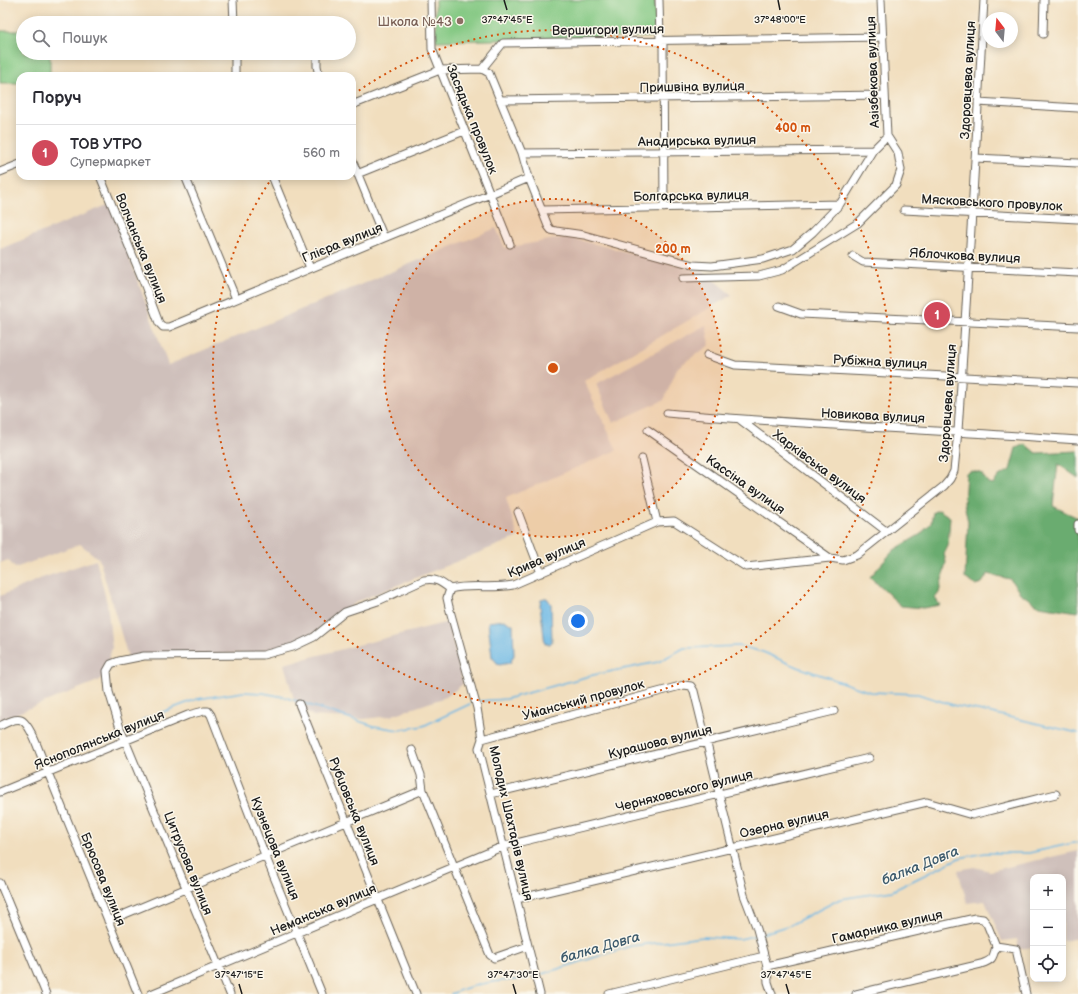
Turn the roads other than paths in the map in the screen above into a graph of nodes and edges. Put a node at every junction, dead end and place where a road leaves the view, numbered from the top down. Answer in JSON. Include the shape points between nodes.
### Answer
{"nodes":[{"id":1,"x":233,"y":0,"type":"edge"},
{"id":2,"x":431,"y":0,"type":"edge"},
{"id":3,"x":659,"y":0,"type":"edge"},
{"id":4,"x":881,"y":0,"type":"edge"},
{"id":5,"x":984,"y":0,"type":"edge"},
{"id":6,"x":1044,"y":0,"type":"edge"},
{"id":7,"x":234,"y":16,"type":"edge"},
{"id":8,"x":1043,"y":34,"type":"dead end"},
{"id":9,"x":883,"y":37,"type":"junction"},
{"id":10,"x":660,"y":40,"type":"junction"},
{"id":11,"x":235,"y":60,"type":"edge"},
{"id":12,"x":317,"y":60,"type":"edge"},
{"id":13,"x":440,"y":70,"type":"junction"},
{"id":14,"x":482,"y":70,"type":"junction"},
{"id":15,"x":235,"y":72,"type":"edge"},
{"id":16,"x":318,"y":72,"type":"edge"},
{"id":17,"x":885,"y":95,"type":"junction"},
{"id":18,"x":663,"y":98,"type":"junction"},
{"id":19,"x":500,"y":100,"type":"junction"},
{"id":20,"x":978,"y":102,"type":"junction"},
{"id":21,"x":356,"y":103,"type":"edge"},
{"id":22,"x":1078,"y":108,"type":"edge"},
{"id":23,"x":464,"y":131,"type":"junction"},
{"id":24,"x":887,"y":136,"type":"junction"},
{"id":25,"x":873,"y":150,"type":"junction"},
{"id":26,"x":664,"y":152,"type":"junction"},
{"id":27,"x":522,"y":154,"type":"junction"},
{"id":28,"x":975,"y":158,"type":"junction"},
{"id":29,"x":1078,"y":163,"type":"edge"},
{"id":30,"x":16,"y":166,"type":"edge"},
{"id":31,"x":0,"y":172,"type":"edge"},
{"id":32,"x":357,"y":174,"type":"joint"},
{"id":33,"x":529,"y":178,"type":"junction"},
{"id":34,"x":102,"y":180,"type":"edge"},
{"id":35,"x":187,"y":180,"type":"edge"},
{"id":36,"x":274,"y":180,"type":"edge"},
{"id":37,"x":490,"y":195,"type":"junction"},
{"id":38,"x":840,"y":204,"type":"junction"},
{"id":39,"x":664,"y":208,"type":"junction"},
{"id":40,"x":542,"y":210,"type":"junction"},
{"id":41,"x":904,"y":210,"type":"dead end"},
{"id":42,"x":972,"y":213,"type":"junction"},
{"id":43,"x":1078,"y":218,"type":"edge"},
{"id":44,"x":556,"y":232,"type":"joint"},
{"id":45,"x":384,"y":238,"type":"junction"},
{"id":46,"x":510,"y":244,"type":"dead end"},
{"id":47,"x":853,"y":256,"type":"dead end"},
{"id":48,"x":969,"y":267,"type":"junction"},
{"id":49,"x":310,"y":268,"type":"junction"},
{"id":50,"x":1078,"y":273,"type":"edge"},
{"id":51,"x":683,"y":278,"type":"dead end"},
{"id":52,"x":236,"y":299,"type":"junction"},
{"id":53,"x":779,"y":306,"type":"dead end"},
{"id":54,"x":965,"y":321,"type":"junction"},
{"id":55,"x":163,"y":327,"type":"joint"},
{"id":56,"x":1078,"y":327,"type":"edge"},
{"id":57,"x":706,"y":354,"type":"dead end"},
{"id":58,"x":962,"y":377,"type":"junction"},
{"id":59,"x":1078,"y":383,"type":"edge"},
{"id":60,"x":667,"y":413,"type":"dead end"},
{"id":61,"x":738,"y":419,"type":"junction"},
{"id":62,"x":648,"y":430,"type":"dead end"},
{"id":63,"x":958,"y":431,"type":"junction"},
{"id":64,"x":1078,"y":440,"type":"edge"},
{"id":65,"x":642,"y":459,"type":"dead end"},
{"id":66,"x":518,"y":512,"type":"dead end"},
{"id":67,"x":657,"y":522,"type":"junction"},
{"id":68,"x":1078,"y":524,"type":"edge"},
{"id":69,"x":1078,"y":530,"type":"edge"},
{"id":70,"x":886,"y":531,"type":"junction"},
{"id":71,"x":830,"y":558,"type":"junction"},
{"id":72,"x":746,"y":567,"type":"joint"},
{"id":73,"x":541,"y":573,"type":"junction"},
{"id":74,"x":450,"y":589,"type":"junction"},
{"id":75,"x":299,"y":704,"type":"dead end"},
{"id":76,"x":208,"y":712,"type":"joint"},
{"id":77,"x":834,"y":712,"type":"dead end"},
{"id":78,"x":0,"y":726,"type":"edge"},
{"id":79,"x":482,"y":739,"type":"junction"},
{"id":80,"x":126,"y":741,"type":"junction"},
{"id":81,"x":706,"y":742,"type":"junction"},
{"id":82,"x":412,"y":750,"type":"dead end"},
{"id":83,"x":869,"y":758,"type":"dead end"},
{"id":84,"x":48,"y":773,"type":"junction"},
{"id":85,"x":423,"y":790,"type":"junction"},
{"id":86,"x":0,"y":792,"type":"edge"},
{"id":87,"x":491,"y":794,"type":"junction"},
{"id":88,"x":719,"y":794,"type":"junction"},
{"id":89,"x":1056,"y":794,"type":"dead end"},
{"id":90,"x":346,"y":822,"type":"junction"},
{"id":91,"x":504,"y":846,"type":"junction"},
{"id":92,"x":732,"y":847,"type":"junction"},
{"id":93,"x":265,"y":855,"type":"junction"},
{"id":94,"x":454,"y":868,"type":"junction"},
{"id":95,"x":0,"y":883,"type":"edge"},
{"id":96,"x":186,"y":889,"type":"junction"},
{"id":97,"x":517,"y":898,"type":"junction"},
{"id":98,"x":377,"y":899,"type":"junction"},
{"id":99,"x":108,"y":921,"type":"junction"},
{"id":100,"x":297,"y":933,"type":"junction"},
{"id":101,"x":528,"y":946,"type":"junction"},
{"id":102,"x":996,"y":946,"type":"junction"},
{"id":103,"x":764,"y":956,"type":"junction"},
{"id":104,"x":218,"y":966,"type":"junction"},
{"id":105,"x":767,"y":966,"type":"junction"},
{"id":106,"x":46,"y":994,"type":"edge"},
{"id":107,"x":138,"y":994,"type":"edge"},
{"id":108,"x":150,"y":994,"type":"edge"},
{"id":109,"x":230,"y":994,"type":"edge"},
{"id":110,"x":322,"y":994,"type":"edge"},
{"id":111,"x":416,"y":994,"type":"edge"},
{"id":112,"x":540,"y":994,"type":"edge"},
{"id":113,"x":609,"y":994,"type":"edge"},
{"id":114,"x":772,"y":994,"type":"edge"},
{"id":115,"x":856,"y":994,"type":"edge"},
{"id":116,"x":1026,"y":994,"type":"edge"}],
"edges":[{"from":1,"to":7,"type":"street"},
{"from":2,"to":13,"type":"street","name":"Засядька провулок","via":[[432,49]]},
{"from":3,"to":10,"type":"street"},
{"from":4,"to":9,"type":"street","name":"Азізбекова вулиця"},
{"from":5,"to":20,"type":"street","name":"Здоровцева вулиця"},
{"from":6,"to":8,"type":"street"},
{"from":9,"to":10,"type":"street","name":"Вершигори вулиця"},
{"from":9,"to":17,"type":"street","name":"Азізбекова вулиця"},
{"from":10,"to":14,"type":"street","name":"Вершигори вулиця","via":[[503,43]]},
{"from":10,"to":18,"type":"street","via":[[663,45]]},
{"from":11,"to":15,"type":"street"},
{"from":12,"to":16,"type":"street"},
{"from":13,"to":14,"type":"street"},
{"from":13,"to":21,"type":"street"},
{"from":13,"to":23,"type":"street","name":"Засядька провулок"},
{"from":14,"to":19,"type":"street","name":"Засядька провулок","via":[[489,73]]},
{"from":17,"to":18,"type":"street","name":"Пришвіна вулиця"},
{"from":17,"to":24,"type":"street","name":"Азізбекова вулиця"},
{"from":18,"to":19,"type":"street","name":"Пришвіна вулиця"},
{"from":18,"to":26,"type":"street"},
{"from":19,"to":27,"type":"street","name":"Засядька провулок"},
{"from":20,"to":22,"type":"street"},
{"from":20,"to":28,"type":"street","name":"Здоровцева вулиця"},
{"from":23,"to":32,"type":"street"},
{"from":23,"to":37,"type":"street","name":"Засядька провулок"},
{"from":24,"to":25,"type":"street","name":"Азізбекова вулиця"},
{"from":24,"to":51,"type":"street","via":[[898,153],[901,170],[896,185],[858,222],[782,270],[759,276]]},
{"from":25,"to":26,"type":"street","name":"Анадирська вулиця"},
{"from":25,"to":38,"type":"street","name":"Азізбекова вулиця"},
{"from":26,"to":27,"type":"street","name":"Анадирська вулиця"},
{"from":26,"to":39,"type":"street"},
{"from":27,"to":33,"type":"street","name":"Засядька провулок"},
{"from":28,"to":29,"type":"street"},
{"from":28,"to":42,"type":"street","name":"Здоровцева вулиця"},
{"from":30,"to":31,"type":"street"},
{"from":32,"to":45,"type":"street"},
{"from":33,"to":37,"type":"street","name":"Глієра вулиця"},
{"from":33,"to":40,"type":"street","name":"Засядька провулок"},
{"from":34,"to":55,"type":"street","name":"Волчанська вулиця","via":[[159,323]]},
{"from":35,"to":52,"type":"street"},
{"from":36,"to":49,"type":"street"},
{"from":37,"to":45,"type":"street","name":"Глієра вулиця"},
{"from":37,"to":46,"type":"street","name":"Засядька провулок"},
{"from":38,"to":39,"type":"street","name":"Болгарська вулиця"},
{"from":38,"to":44,"type":"street","name":"Азізбекова вулиця","via":[[793,249],[763,258],[712,266],[693,265],[584,236]]},
{"from":39,"to":40,"type":"street","name":"Болгарська вулиця"},
{"from":40,"to":44,"type":"street","name":"Засядька провулок","via":[[548,226]]},
{"from":41,"to":42,"type":"street","name":"Мясковського провулок"},
{"from":42,"to":43,"type":"street","name":"Мясковського провулок"},
{"from":42,"to":48,"type":"street","name":"Здоровцева вулиця"},
{"from":45,"to":49,"type":"street","name":"Глієра вулиця"},
{"from":47,"to":48,"type":"street","name":"Яблочкова вулиця","via":[[863,262]]},
{"from":48,"to":50,"type":"street","name":"Яблочкова вулиця"},
{"from":48,"to":54,"type":"street","name":"Здоровцева вулиця"},
{"from":49,"to":52,"type":"street","name":"Глієра вулиця"},
{"from":52,"to":55,"type":"street","name":"Глієра вулиця","via":[[169,327]]},
{"from":53,"to":54,"type":"street","via":[[801,314]]},
{"from":54,"to":56,"type":"street"},
{"from":54,"to":58,"type":"street","name":"Здоровцева вулиця"},
{"from":57,"to":58,"type":"street","name":"Рубіжна вулиця","via":[[735,365]]},
{"from":58,"to":59,"type":"street","name":"Рубіжна вулиця"},
{"from":58,"to":63,"type":"street","name":"Здоровцева вулиця"},
{"from":60,"to":61,"type":"street","name":"Новикова вулиця"},
{"from":61,"to":63,"type":"street","name":"Новикова вулиця"},
{"from":61,"to":70,"type":"street","name":"Харківська вулиця"},
{"from":62,"to":71,"type":"street","name":"Кассіна вулиця"},
{"from":63,"to":64,"type":"street","name":"Новикова вулиця"},
{"from":63,"to":70,"type":"street","name":"Здоровцева вулиця","via":[[954,471],[950,479]]},
{"from":65,"to":67,"type":"street"},
{"from":66,"to":73,"type":"street"},
{"from":67,"to":72,"type":"street","name":"Крива вулиця","via":[[674,521]]},
{"from":67,"to":73,"type":"street","name":"Крива вулиця"},
{"from":68,"to":69,"type":"street"},
{"from":70,"to":71,"type":"street","name":"Здоровцева вулиця","via":[[857,555],[843,560]]},
{"from":71,"to":72,"type":"street","name":"Здоровцева вулиця"},
{"from":73,"to":74,"type":"street","name":"Крива вулиця","via":[[509,586],[460,586]]},
{"from":74,"to":79,"type":"street","name":"Молодих Шахтарів вулиця","via":[[447,598],[474,696]]},
{"from":74,"to":80,"type":"street","name":"Цитрусова вулиця","via":[[439,581],[424,580],[378,601],[345,612],[314,637],[293,647],[263,655],[144,656],[119,660],[111,664],[107,671],[109,692]]},
{"from":75,"to":90,"type":"street","name":"Рубцовська вулиця"},
{"from":76,"to":80,"type":"street","name":"Яснополянська вулиця","via":[[188,715]]},
{"from":76,"to":93,"type":"street","name":"Кузнецова вулиця"},
{"from":77,"to":81,"type":"street","name":"Курашова вулиця"},
{"from":78,"to":84,"type":"street","name":"Брюсова вулиця","via":[[15,720],[26,723]]},
{"from":79,"to":81,"type":"street","name":"Уманський провулок","via":[[684,685],[691,686],[694,691]]},
{"from":79,"to":87,"type":"street","name":"Молодих Шахтарів вулиця","via":[[480,748]]},
{"from":80,"to":84,"type":"street","name":"Яснополянська вулиця"},
{"from":80,"to":96,"type":"street","name":"Цитрусова вулиця"},
{"from":81,"to":87,"type":"street","name":"Курашова вулиця"},
{"from":81,"to":88,"type":"street"},
{"from":82,"to":85,"type":"street","via":[[421,775]]},
{"from":83,"to":88,"type":"street","name":"Черняховського вулиця"},
{"from":84,"to":86,"type":"street","name":"Яснополянська вулиця"},
{"from":84,"to":99,"type":"street","name":"Брюсова вулиця"},
{"from":85,"to":90,"type":"street"},
{"from":85,"to":94,"type":"street"},
{"from":87,"to":91,"type":"street","name":"Молодих Шахтарів вулиця"},
{"from":88,"to":91,"type":"street","name":"Черняховського вулиця"},
{"from":88,"to":92,"type":"street"},
{"from":89,"to":92,"type":"street","name":"Озерна вулиця","via":[[972,815],[927,802]]},
{"from":90,"to":93,"type":"street"},
{"from":90,"to":98,"type":"street","name":"Рубцовська вулиця"},
{"from":91,"to":94,"type":"street","name":"Неманська вулиця"},
{"from":91,"to":97,"type":"street","name":"Молодих Шахтарів вулиця"},
{"from":92,"to":97,"type":"street","name":"Озерна вулиця"},
{"from":92,"to":103,"type":"street","via":[[744,895]]},
{"from":93,"to":96,"type":"street"},
{"from":93,"to":100,"type":"street","name":"Кузнецова вулиця"},
{"from":94,"to":98,"type":"street","name":"Неманська вулиця"},
{"from":94,"to":101,"type":"street","via":[[492,957]]},
{"from":95,"to":106,"type":"street"},
{"from":96,"to":99,"type":"street"},
{"from":96,"to":104,"type":"street","name":"Цитрусова вулиця"},
{"from":97,"to":101,"type":"street","name":"Молодих Шахтарів вулиця"},
{"from":98,"to":100,"type":"street","name":"Неманська вулиця"},
{"from":98,"to":111,"type":"street","name":"Рубцовська вулиця"},
{"from":99,"to":107,"type":"street","name":"Брюсова вулиця"},
{"from":100,"to":104,"type":"street","name":"Неманська вулиця"},
{"from":100,"to":110,"type":"street","name":"Кузнецова вулиця"},
{"from":101,"to":112,"type":"street","name":"Молодих Шахтарів вулиця"},
{"from":102,"to":105,"type":"street","name":"Гамарника вулиця","via":[[987,924],[983,919],[975,918]]},
{"from":102,"to":115,"type":"street","via":[[993,957],[981,964]]},
{"from":102,"to":116,"type":"street","via":[[1016,949]]},
{"from":103,"to":105,"type":"street"},
{"from":103,"to":113,"type":"street"},
{"from":104,"to":108,"type":"street","name":"Неманська вулиця"},
{"from":104,"to":109,"type":"street","name":"Цитрусова вулиця"},
{"from":105,"to":114,"type":"street"}]}
